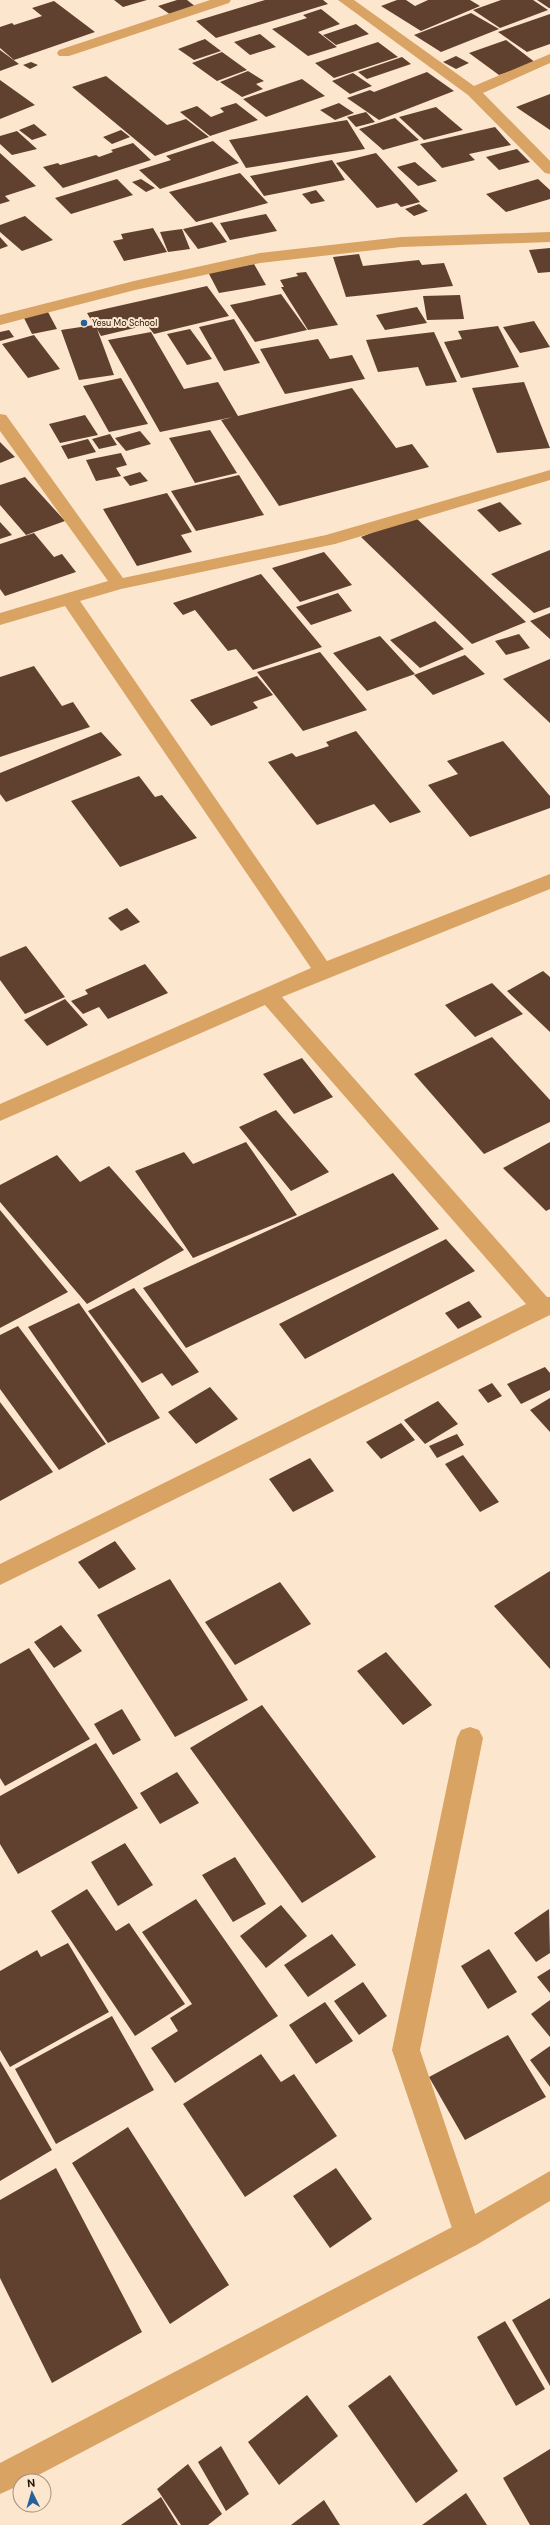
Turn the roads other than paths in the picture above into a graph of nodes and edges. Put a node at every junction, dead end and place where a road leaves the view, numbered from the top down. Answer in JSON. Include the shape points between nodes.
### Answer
{"nodes":[{"id":1,"x":224,"y":0,"type":"edge"},
{"id":2,"x":345,"y":0,"type":"edge"},
{"id":3,"x":64,"y":53,"type":"dead end"},
{"id":4,"x":550,"y":58,"type":"edge"},
{"id":5,"x":473,"y":92,"type":"junction"},
{"id":6,"x":550,"y":170,"type":"edge"},
{"id":7,"x":550,"y":237,"type":"edge"},
{"id":8,"x":0,"y":320,"type":"edge"},
{"id":9,"x":0,"y":419,"type":"edge"},
{"id":10,"x":550,"y":475,"type":"edge"},
{"id":11,"x":119,"y":584,"type":"junction"},
{"id":12,"x":69,"y":599,"type":"junction"},
{"id":13,"x":0,"y":619,"type":"edge"},
{"id":14,"x":550,"y":880,"type":"edge"},
{"id":15,"x":323,"y":971,"type":"junction"},
{"id":16,"x":268,"y":995,"type":"junction"},
{"id":17,"x":0,"y":1113,"type":"edge"},
{"id":18,"x":546,"y":1307,"type":"edge"},
{"id":19,"x":0,"y":1576,"type":"edge"},
{"id":20,"x":470,"y":1738,"type":"dead end"},
{"id":21,"x":550,"y":2185,"type":"edge"},
{"id":22,"x":468,"y":2234,"type":"junction"},
{"id":23,"x":0,"y":2479,"type":"edge"}],
"edges":[{"from":1,"to":3,"type":"street"},
{"from":2,"to":5,"type":"street"},
{"from":4,"to":5,"type":"street"},
{"from":5,"to":6,"type":"street","via":[[508,124]]},
{"from":7,"to":8,"type":"street","via":[[401,242],[260,258]]},
{"from":9,"to":11,"type":"street"},
{"from":10,"to":11,"type":"street","via":[[329,540]]},
{"from":11,"to":12,"type":"street"},
{"from":12,"to":13,"type":"street"},
{"from":12,"to":15,"type":"street"},
{"from":14,"to":15,"type":"street"},
{"from":15,"to":16,"type":"street"},
{"from":16,"to":17,"type":"street"},
{"from":16,"to":18,"type":"street"},
{"from":18,"to":19,"type":"street"},
{"from":20,"to":22,"type":"street","via":[[406,2050]]},
{"from":21,"to":22,"type":"street"},
{"from":22,"to":23,"type":"street"}]}
